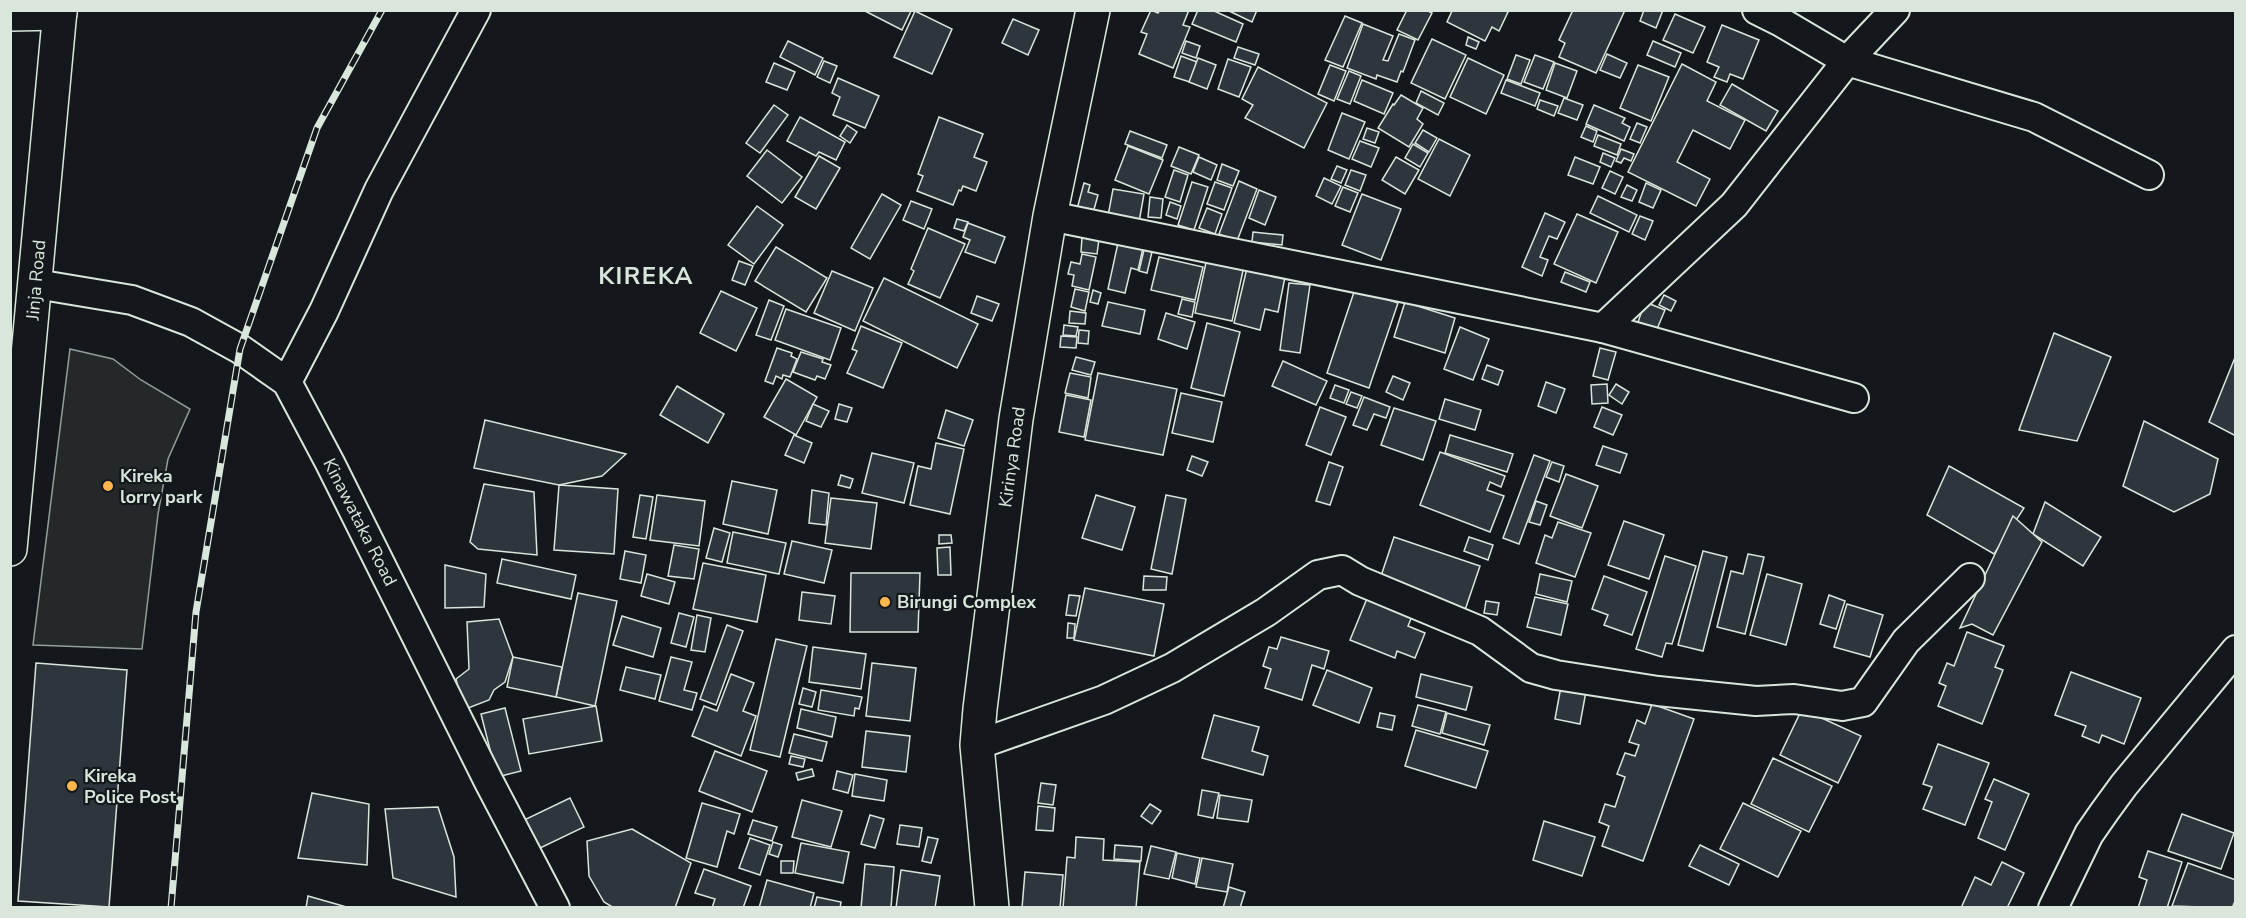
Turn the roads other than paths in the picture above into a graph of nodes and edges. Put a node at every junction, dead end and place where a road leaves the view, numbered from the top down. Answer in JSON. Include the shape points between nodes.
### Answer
{"nodes":[{"id":1,"x":476,"y":10,"type":"edge"},
{"id":2,"x":1094,"y":10,"type":"edge"},
{"id":3,"x":1757,"y":10,"type":"edge"},
{"id":4,"x":1896,"y":10,"type":"edge"},
{"id":5,"x":60,"y":12,"type":"edge"},
{"id":6,"x":10,"y":14,"type":"edge"},
{"id":7,"x":1848,"y":61,"type":"junction"},
{"id":8,"x":2149,"y":176,"type":"dead end"},
{"id":9,"x":1050,"y":216,"type":"junction"},
{"id":10,"x":36,"y":284,"type":"junction"},
{"id":11,"x":1604,"y":328,"type":"junction"},
{"id":12,"x":287,"y":382,"type":"junction"},
{"id":13,"x":1854,"y":398,"type":"dead end"},
{"id":14,"x":10,"y":549,"type":"edge"},
{"id":15,"x":1970,"y":578,"type":"dead end"},
{"id":16,"x":2235,"y":650,"type":"edge"},
{"id":17,"x":977,"y":745,"type":"junction"},
{"id":18,"x":555,"y":908,"type":"edge"},
{"id":19,"x":992,"y":908,"type":"edge"},
{"id":20,"x":2053,"y":908,"type":"edge"}],
"edges":[{"from":1,"to":12,"type":"street","via":[[379,190]]},
{"from":2,"to":9,"type":"main road","name":"Kirinya Road"},
{"from":3,"to":7,"type":"street"},
{"from":4,"to":7,"type":"street"},
{"from":5,"to":6,"type":"main road"},
{"from":5,"to":10,"type":"main road","name":"Jinja Road"},
{"from":7,"to":8,"type":"street","via":[[2034,117]]},
{"from":7,"to":11,"type":"street","via":[[1734,205]]},
{"from":9,"to":11,"type":"street"},
{"from":9,"to":17,"type":"main road","name":"Kirinya Road","via":[[1016,419]]},
{"from":10,"to":12,"type":"street","name":"Kinawataka Road","via":[[132,300],[191,321]]},
{"from":10,"to":14,"type":"main road","name":"Jinja Road"},
{"from":11,"to":13,"type":"street"},
{"from":12,"to":18,"type":"street","name":"Kinawataka Road"},
{"from":15,"to":17,"type":"street","via":[[1906,641],[1863,702],[1842,706],[1794,699],[1756,701],[1658,691],[1556,675],[1531,668],[1480,631],[1342,570],[1318,575],[1266,612],[1173,668],[1104,700]]},
{"from":16,"to":20,"type":"street","via":[[2105,811],[2089,834]]},
{"from":17,"to":19,"type":"main road","name":"Kirinya Road"}]}
